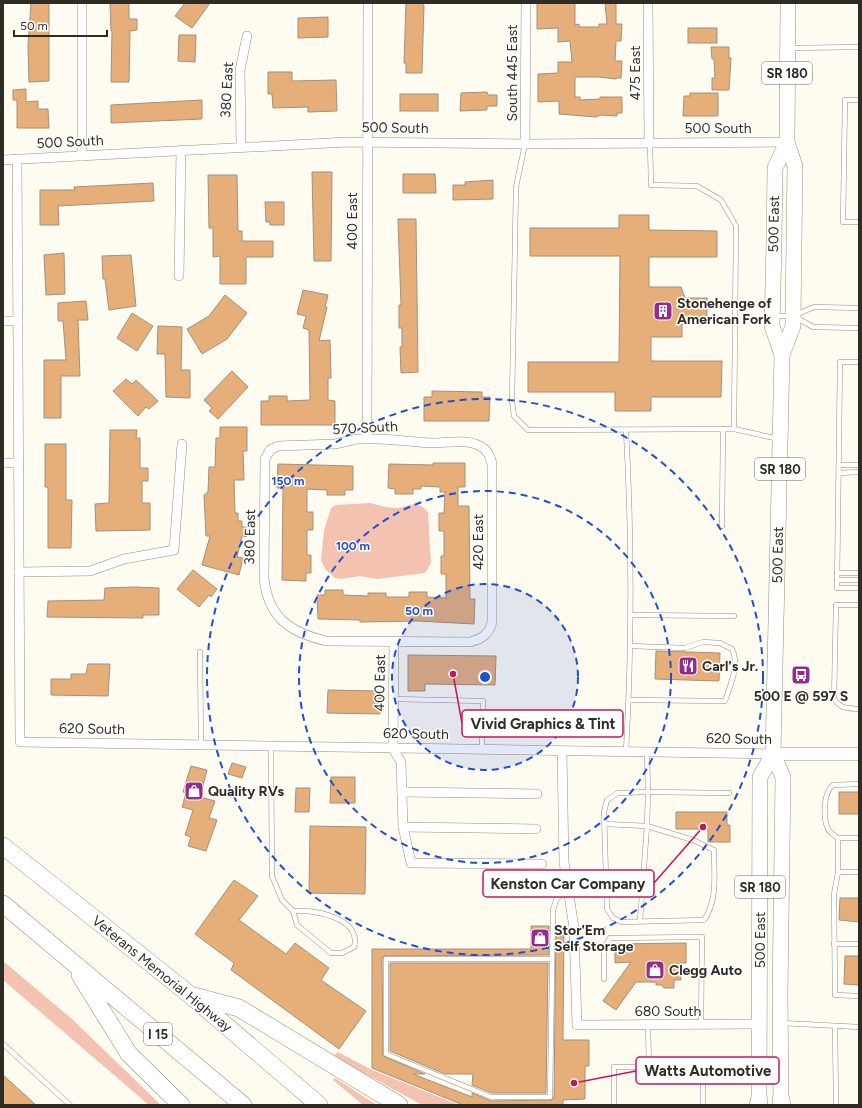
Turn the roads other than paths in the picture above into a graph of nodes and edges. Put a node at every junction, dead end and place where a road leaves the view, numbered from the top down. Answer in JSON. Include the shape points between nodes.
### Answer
{"nodes":[{"id":1,"x":82,"y":3,"type":"edge"},
{"id":2,"x":368,"y":3,"type":"edge"},
{"id":3,"x":526,"y":3,"type":"edge"},
{"id":4,"x":648,"y":3,"type":"edge"},
{"id":5,"x":788,"y":3,"type":"edge"},
{"id":6,"x":247,"y":36,"type":"dead end"},
{"id":7,"x":859,"y":47,"type":"edge"},
{"id":8,"x":787,"y":48,"type":"junction"},
{"id":9,"x":859,"y":100,"type":"edge"},
{"id":10,"x":366,"y":142,"type":"junction"},
{"id":11,"x":786,"y":142,"type":"junction"},
{"id":12,"x":650,"y":143,"type":"junction"},
{"id":13,"x":525,"y":144,"type":"junction"},
{"id":14,"x":241,"y":147,"type":"junction"},
{"id":15,"x":182,"y":150,"type":"junction"},
{"id":16,"x":82,"y":156,"type":"junction"},
{"id":17,"x":17,"y":159,"type":"junction"},
{"id":18,"x":3,"y":160,"type":"edge"},
{"id":19,"x":859,"y":222,"type":"edge"},
{"id":20,"x":179,"y":276,"type":"dead end"},
{"id":21,"x":859,"y":308,"type":"edge"},
{"id":22,"x":772,"y":316,"type":"junction"},
{"id":23,"x":794,"y":316,"type":"junction"},
{"id":24,"x":3,"y":321,"type":"edge"},
{"id":25,"x":18,"y":321,"type":"junction"},
{"id":26,"x":859,"y":328,"type":"edge"},
{"id":27,"x":782,"y":355,"type":"junction"},
{"id":28,"x":859,"y":362,"type":"edge"},
{"id":29,"x":723,"y":429,"type":"junction"},
{"id":30,"x":734,"y":429,"type":"junction"},
{"id":31,"x":626,"y":430,"type":"junction"},
{"id":32,"x":367,"y":439,"type":"junction"},
{"id":33,"x":780,"y":439,"type":"junction"},
{"id":34,"x":182,"y":444,"type":"dead end"},
{"id":35,"x":270,"y":450,"type":"joint"},
{"id":36,"x":486,"y":450,"type":"joint"},
{"id":37,"x":3,"y":463,"type":"edge"},
{"id":38,"x":19,"y":463,"type":"junction"},
{"id":39,"x":839,"y":465,"type":"junction"},
{"id":40,"x":859,"y":465,"type":"edge"},
{"id":41,"x":859,"y":472,"type":"edge"},
{"id":42,"x":839,"y":473,"type":"junction"},
{"id":43,"x":722,"y":526,"type":"dead end"},
{"id":44,"x":19,"y":572,"type":"junction"},
{"id":45,"x":837,"y":573,"type":"junction"},
{"id":46,"x":859,"y":573,"type":"edge"},
{"id":47,"x":837,"y":580,"type":"junction"},
{"id":48,"x":859,"y":580,"type":"edge"},
{"id":49,"x":859,"y":588,"type":"edge"},
{"id":50,"x":859,"y":605,"type":"edge"},
{"id":51,"x":631,"y":615,"type":"junction"},
{"id":52,"x":734,"y":616,"type":"dead end"},
{"id":53,"x":394,"y":641,"type":"junction"},
{"id":54,"x":631,"y":646,"type":"junction"},
{"id":55,"x":200,"y":652,"type":"dead end"},
{"id":56,"x":393,"y":699,"type":"junction"},
{"id":57,"x":629,"y":700,"type":"junction"},
{"id":58,"x":859,"y":708,"type":"edge"},
{"id":59,"x":201,"y":746,"type":"junction"},
{"id":60,"x":271,"y":747,"type":"junction"},
{"id":61,"x":393,"y":749,"type":"junction"},
{"id":62,"x":482,"y":750,"type":"junction"},
{"id":63,"x":562,"y":752,"type":"junction"},
{"id":64,"x":626,"y":752,"type":"junction"},
{"id":65,"x":647,"y":753,"type":"junction"},
{"id":66,"x":773,"y":754,"type":"junction"},
{"id":67,"x":859,"y":754,"type":"edge"},
{"id":68,"x":859,"y":784,"type":"edge"},
{"id":69,"x":402,"y":792,"type":"junction"},
{"id":70,"x":648,"y":792,"type":"junction"},
{"id":71,"x":729,"y":792,"type":"dead end"},
{"id":72,"x":537,"y":794,"type":"dead end"},
{"id":73,"x":605,"y":824,"type":"junction"},
{"id":74,"x":647,"y":826,"type":"junction"},
{"id":75,"x":403,"y":827,"type":"junction"},
{"id":76,"x":536,"y":829,"type":"dead end"},
{"id":77,"x":838,"y":838,"type":"junction"},
{"id":78,"x":859,"y":838,"type":"edge"},
{"id":79,"x":3,"y":846,"type":"edge"},
{"id":80,"x":542,"y":864,"type":"dead end"},
{"id":81,"x":838,"y":872,"type":"junction"},
{"id":82,"x":859,"y":872,"type":"edge"},
{"id":83,"x":568,"y":887,"type":"junction"},
{"id":84,"x":3,"y":904,"type":"edge"},
{"id":85,"x":293,"y":911,"type":"junction"},
{"id":86,"x":640,"y":921,"type":"junction"},
{"id":87,"x":834,"y":944,"type":"junction"},
{"id":88,"x":859,"y":944,"type":"edge"},
{"id":89,"x":552,"y":959,"type":"junction"},
{"id":90,"x":73,"y":962,"type":"junction"},
{"id":91,"x":604,"y":979,"type":"dead end"},
{"id":92,"x":189,"y":994,"type":"junction"},
{"id":93,"x":859,"y":996,"type":"edge"},
{"id":94,"x":780,"y":1023,"type":"junction"},
{"id":95,"x":760,"y":1024,"type":"junction"},
{"id":96,"x":648,"y":1025,"type":"junction"},
{"id":97,"x":701,"y":1025,"type":"junction"},
{"id":98,"x":835,"y":1026,"type":"junction"},
{"id":99,"x":859,"y":1027,"type":"edge"},
{"id":100,"x":3,"y":1044,"type":"edge"},
{"id":101,"x":649,"y":1067,"type":"junction"},
{"id":102,"x":781,"y":1103,"type":"edge"},
{"id":103,"x":759,"y":1104,"type":"edge"},
{"id":104,"x":70,"y":1105,"type":"edge"},
{"id":105,"x":181,"y":1105,"type":"edge"},
{"id":106,"x":243,"y":1105,"type":"edge"},
{"id":107,"x":319,"y":1105,"type":"edge"},
{"id":108,"x":399,"y":1105,"type":"edge"},
{"id":109,"x":614,"y":1105,"type":"edge"},
{"id":110,"x":703,"y":1105,"type":"edge"},
{"id":111,"x":836,"y":1105,"type":"edge"}],
"edges":[{"from":1,"to":16,"type":"street"},
{"from":2,"to":10,"type":"street","name":"400 East"},
{"from":3,"to":13,"type":"street","name":"South 445 East"},
{"from":4,"to":12,"type":"street","name":"475 East"},
{"from":5,"to":8,"type":"main road","name":"500 East","number":"SR 180"},
{"from":6,"to":14,"type":"street","name":"380 East","via":[[240,70]]},
{"from":7,"to":8,"type":"lane"},
{"from":8,"to":11,"type":"main road","name":"500 East","number":"SR 180"},
{"from":9,"to":19,"type":"lane","via":[[845,100],[843,222]]},
{"from":10,"to":13,"type":"street","name":"500 South"},
{"from":10,"to":14,"type":"street","name":"500 South"},
{"from":10,"to":32,"type":"street","name":"400 East"},
{"from":11,"to":12,"type":"street","name":"500 South"},
{"from":11,"to":22,"type":"main road","name":"500 East","number":"SR 180","via":[[775,168]]},
{"from":11,"to":23,"type":"main road","name":"500 East","number":"SR 180","via":[[795,166]]},
{"from":12,"to":13,"type":"street","name":"500 South"},
{"from":12,"to":30,"type":"lane","via":[[651,185],[697,186],[721,200],[736,226]]},
{"from":13,"to":31,"type":"lane","via":[[516,187],[512,402],[514,416],[528,430]]},
{"from":14,"to":15,"type":"street","name":"500 South"},
{"from":15,"to":16,"type":"street","name":"500 South"},
{"from":15,"to":20,"type":"street"},
{"from":16,"to":17,"type":"street","name":"500 South"},
{"from":17,"to":18,"type":"street","name":"500 South"},
{"from":17,"to":25,"type":"street"},
{"from":21,"to":23,"type":"lane","via":[[814,307]]},
{"from":22,"to":23,"type":"lane"},
{"from":22,"to":27,"type":"main road","name":"500 East","number":"SR 180","via":[[772,326]]},
{"from":23,"to":26,"type":"lane","via":[[813,328]]},
{"from":23,"to":27,"type":"main road","name":"500 East","number":"SR 180"},
{"from":24,"to":25,"type":"street"},
{"from":25,"to":38,"type":"street"},
{"from":27,"to":33,"type":"main road","name":"500 East","number":"SR 180"},
{"from":28,"to":39,"type":"lane","via":[[840,362]]},
{"from":29,"to":30,"type":"lane"},
{"from":29,"to":31,"type":"lane"},
{"from":29,"to":43,"type":"lane"},
{"from":30,"to":33,"type":"lane"},
{"from":31,"to":51,"type":"lane","via":[[631,524]]},
{"from":32,"to":35,"type":"street","name":"570 South","via":[[335,444],[287,444]]},
{"from":32,"to":36,"type":"street","name":"570 South","via":[[469,443]]},
{"from":33,"to":66,"type":"main road","name":"500 East","number":"SR 180"},
{"from":34,"to":44,"type":"street","via":[[174,550],[124,559],[90,571]]},
{"from":35,"to":53,"type":"street","name":"380 East","via":[[265,459],[264,578],[274,612],[294,630],[326,641]]},
{"from":36,"to":53,"type":"street","name":"420 East","via":[[492,464],[493,561],[492,622],[486,635],[470,642]]},
{"from":37,"to":38,"type":"street"},
{"from":38,"to":44,"type":"street"},
{"from":39,"to":40,"type":"lane"},
{"from":39,"to":42,"type":"lane"},
{"from":41,"to":42,"type":"lane"},
{"from":42,"to":45,"type":"lane"},
{"from":44,"to":59,"type":"street","name":"620 South","via":[[20,742]]},
{"from":45,"to":46,"type":"lane"},
{"from":45,"to":47,"type":"lane"},
{"from":47,"to":48,"type":"lane"},
{"from":47,"to":49,"type":"lane","via":[[837,588]]},
{"from":50,"to":58,"type":"lane","via":[[836,605],[834,699],[838,706]]},
{"from":51,"to":52,"type":"lane"},
{"from":51,"to":54,"type":"lane"},
{"from":53,"to":56,"type":"street","name":"400 East"},
{"from":54,"to":57,"type":"lane"},
{"from":54,"to":57,"type":"lane","via":[[685,648],[703,642],[727,645],[732,649],[735,660],[725,701]]},
{"from":55,"to":59,"type":"lane"},
{"from":56,"to":61,"type":"street","name":"400 East"},
{"from":56,"to":62,"type":"lane","via":[[483,701]]},
{"from":57,"to":64,"type":"lane"},
{"from":59,"to":60,"type":"street","name":"620 South"},
{"from":60,"to":61,"type":"street","name":"620 South"},
{"from":60,"to":85,"type":"lane","via":[[272,876],[282,900]]},
{"from":61,"to":62,"type":"street","name":"620 South"},
{"from":61,"to":69,"type":"street","via":[[401,762]]},
{"from":62,"to":63,"type":"street","name":"620 South"},
{"from":63,"to":64,"type":"street","name":"620 South"},
{"from":63,"to":83,"type":"street","via":[[564,862]]},
{"from":64,"to":65,"type":"street","name":"620 South"},
{"from":65,"to":66,"type":"street","name":"620 South"},
{"from":65,"to":70,"type":"lane"},
{"from":66,"to":67,"type":"street","name":"620 South"},
{"from":66,"to":94,"type":"main road","name":"500 East","number":"SR 180","via":[[783,777]]},
{"from":66,"to":95,"type":"main road","name":"500 East","number":"SR 180","via":[[760,777]]},
{"from":68,"to":77,"type":"lane","via":[[833,785],[827,792],[828,829]]},
{"from":69,"to":72,"type":"street"},
{"from":69,"to":75,"type":"street"},
{"from":70,"to":71,"type":"lane"},
{"from":70,"to":73,"type":"lane","via":[[618,793],[607,800]]},
{"from":70,"to":74,"type":"lane"},
{"from":73,"to":74,"type":"lane"},
{"from":73,"to":86,"type":"lane","via":[[607,909],[613,918],[622,922]]},
{"from":74,"to":86,"type":"lane"},
{"from":74,"to":86,"type":"lane","via":[[693,840],[714,850],[714,895],[711,911],[704,920]]},
{"from":75,"to":76,"type":"street"},
{"from":75,"to":80,"type":"street","via":[[411,863]]},
{"from":77,"to":78,"type":"lane"},
{"from":77,"to":81,"type":"lane"},
{"from":79,"to":92,"type":"highway","name":"Veterans Memorial Highway"},
{"from":81,"to":82,"type":"lane"},
{"from":81,"to":87,"type":"lane","via":[[834,894]]},
{"from":83,"to":89,"type":"lane","via":[[554,903]]},
{"from":83,"to":96,"type":"street","name":"680 South","via":[[574,928],[577,1026]]},
{"from":84,"to":90,"type":"highway","number":"I 15"},
{"from":85,"to":85,"type":"lane","via":[[297,925],[331,953],[342,953],[354,947],[356,939],[353,930],[330,915],[307,910]]},
{"from":87,"to":88,"type":"lane"},
{"from":87,"to":93,"type":"lane","via":[[835,995]]},
{"from":89,"to":89,"type":"lane","via":[[550,1097],[491,1097],[386,1054],[386,959]]},
{"from":90,"to":105,"type":"highway","via":[[128,1054]]},
{"from":90,"to":106,"type":"highway","number":"I 15"},
{"from":91,"to":97,"type":"lane","via":[[604,948],[610,938],[702,937]]},
{"from":92,"to":107,"type":"highway","name":"Veterans Memorial Highway"},
{"from":92,"to":108,"type":"highway","via":[[239,1008]]},
{"from":94,"to":98,"type":"lane"},
{"from":94,"to":102,"type":"main road","name":"500 East","number":"SR 180"},
{"from":95,"to":97,"type":"street","name":"680 South"},
{"from":95,"to":103,"type":"main road","name":"500 East","number":"SR 180"},
{"from":96,"to":97,"type":"street","name":"680 South"},
{"from":96,"to":101,"type":"lane"},
{"from":98,"to":99,"type":"lane"},
{"from":98,"to":111,"type":"lane"},
{"from":100,"to":104,"type":"lane"},
{"from":101,"to":109,"type":"lane","via":[[614,1067]]},
{"from":101,"to":110,"type":"lane","via":[[703,1066]]}]}
